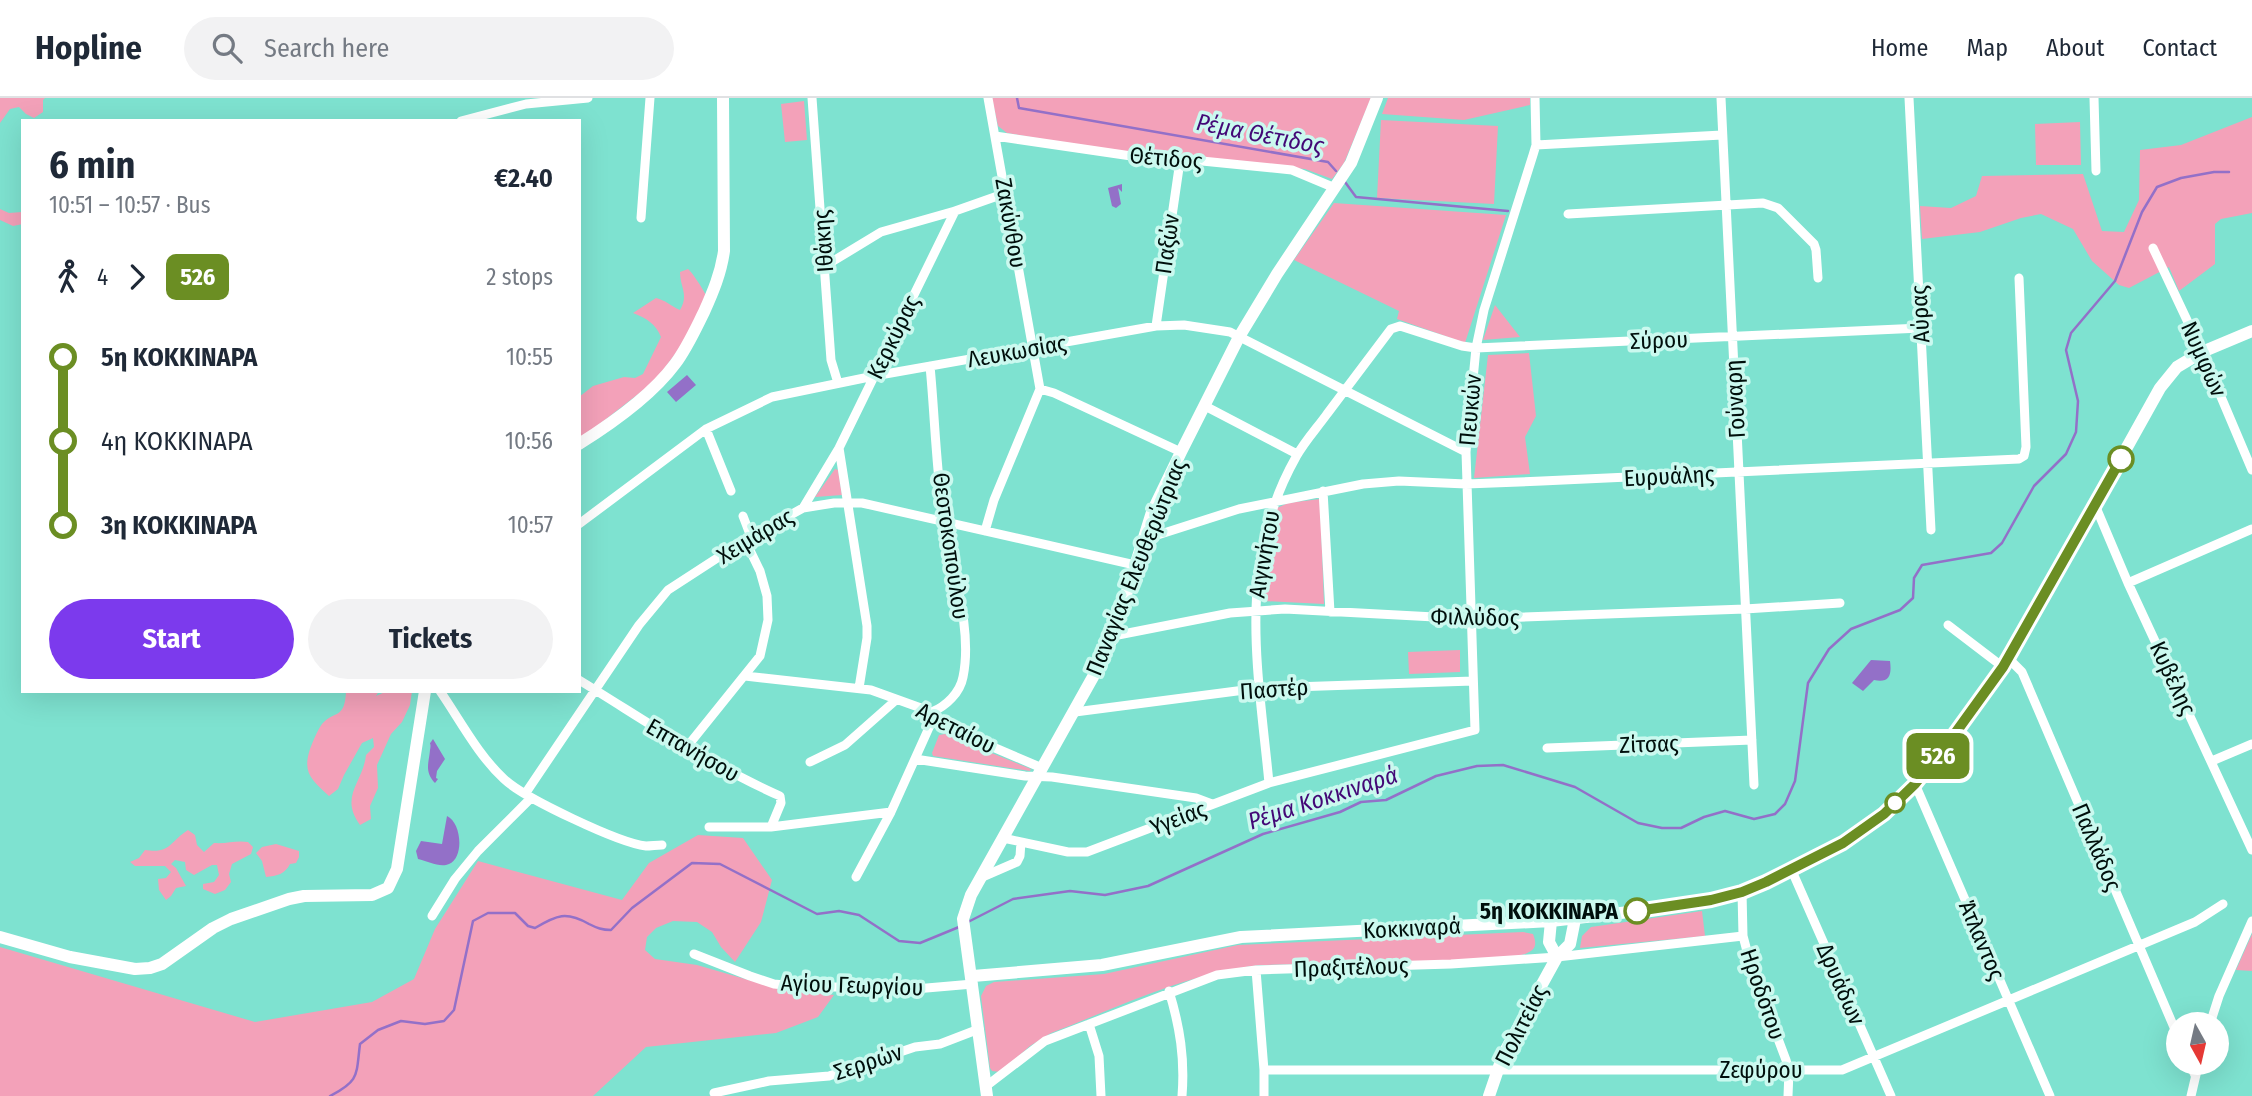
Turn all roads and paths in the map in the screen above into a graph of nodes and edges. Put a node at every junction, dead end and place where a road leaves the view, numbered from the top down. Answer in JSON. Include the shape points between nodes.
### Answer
{"nodes":[{"id":1,"x":588,"y":98,"type":"edge"},
{"id":2,"x":650,"y":98,"type":"edge"},
{"id":3,"x":723,"y":98,"type":"edge"},
{"id":4,"x":812,"y":98,"type":"edge"},
{"id":5,"x":988,"y":98,"type":"edge"},
{"id":6,"x":1377,"y":98,"type":"edge"},
{"id":7,"x":1535,"y":98,"type":"edge"},
{"id":8,"x":1721,"y":98,"type":"edge"},
{"id":9,"x":1909,"y":98,"type":"edge"},
{"id":10,"x":2094,"y":98,"type":"edge"},
{"id":11,"x":469,"y":119,"type":"edge"},
{"id":12,"x":1722,"y":135,"type":"junction"},
{"id":13,"x":995,"y":136,"type":"junction"},
{"id":14,"x":1536,"y":145,"type":"junction"},
{"id":15,"x":1180,"y":161,"type":"junction"},
{"id":16,"x":2096,"y":171,"type":"dead end"},
{"id":17,"x":1335,"y":188,"type":"junction"},
{"id":18,"x":1006,"y":193,"type":"junction"},
{"id":19,"x":1726,"y":204,"type":"junction"},
{"id":20,"x":955,"y":211,"type":"junction"},
{"id":21,"x":1568,"y":214,"type":"dead end"},
{"id":22,"x":641,"y":218,"type":"dead end"},
{"id":23,"x":2153,"y":248,"type":"dead end"},
{"id":24,"x":825,"y":266,"type":"junction"},
{"id":25,"x":1818,"y":278,"type":"dead end"},
{"id":26,"x":2019,"y":278,"type":"dead end"},
{"id":27,"x":1156,"y":326,"type":"junction"},
{"id":28,"x":1399,"y":326,"type":"joint"},
{"id":29,"x":1921,"y":328,"type":"junction"},
{"id":30,"x":2252,"y":331,"type":"edge"},
{"id":31,"x":1239,"y":337,"type":"junction"},
{"id":32,"x":1732,"y":337,"type":"junction"},
{"id":33,"x":1032,"y":348,"type":"junction"},
{"id":34,"x":1476,"y":348,"type":"junction"},
{"id":35,"x":2203,"y":352,"type":"junction"},
{"id":36,"x":930,"y":366,"type":"junction"},
{"id":37,"x":874,"y":376,"type":"junction"},
{"id":38,"x":838,"y":383,"type":"junction"},
{"id":39,"x":1040,"y":389,"type":"junction"},
{"id":40,"x":1345,"y":391,"type":"junction"},
{"id":41,"x":1205,"y":406,"type":"junction"},
{"id":42,"x":706,"y":429,"type":"junction"},
{"id":43,"x":581,"y":443,"type":"edge"},
{"id":44,"x":839,"y":448,"type":"junction"},
{"id":45,"x":1181,"y":452,"type":"junction"},
{"id":46,"x":1466,"y":452,"type":"junction"},
{"id":47,"x":1297,"y":454,"type":"junction"},
{"id":48,"x":1928,"y":462,"type":"junction"},
{"id":49,"x":2252,"y":470,"type":"edge"},
{"id":50,"x":1739,"y":472,"type":"junction"},
{"id":51,"x":1466,"y":484,"type":"junction"},
{"id":52,"x":731,"y":491,"type":"dead end"},
{"id":53,"x":1322,"y":491,"type":"junction"},
{"id":54,"x":1273,"y":501,"type":"junction"},
{"id":55,"x":849,"y":503,"type":"junction"},
{"id":56,"x":2095,"y":505,"type":"junction"},
{"id":57,"x":803,"y":508,"type":"junction"},
{"id":58,"x":743,"y":516,"type":"dead end"},
{"id":59,"x":944,"y":522,"type":"junction"},
{"id":60,"x":581,"y":523,"type":"edge"},
{"id":61,"x":2252,"y":529,"type":"edge"},
{"id":62,"x":1931,"y":530,"type":"dead end"},
{"id":63,"x":985,"y":531,"type":"junction"},
{"id":64,"x":748,"y":538,"type":"junction"},
{"id":65,"x":1142,"y":540,"type":"junction"},
{"id":66,"x":1135,"y":565,"type":"junction"},
{"id":67,"x":2128,"y":583,"type":"junction"},
{"id":68,"x":1840,"y":603,"type":"dead end"},
{"id":69,"x":1745,"y":609,"type":"junction"},
{"id":70,"x":1255,"y":610,"type":"junction"},
{"id":71,"x":1330,"y":612,"type":"junction"},
{"id":72,"x":1472,"y":619,"type":"junction"},
{"id":73,"x":1948,"y":625,"type":"dead end"},
{"id":74,"x":1113,"y":636,"type":"junction"},
{"id":75,"x":2006,"y":663,"type":"junction"},
{"id":76,"x":745,"y":676,"type":"junction"},
{"id":77,"x":581,"y":681,"type":"edge"},
{"id":78,"x":1474,"y":681,"type":"junction"},
{"id":79,"x":859,"y":688,"type":"junction"},
{"id":80,"x":1260,"y":688,"type":"junction"},
{"id":81,"x":594,"y":689,"type":"junction"},
{"id":82,"x":425,"y":693,"type":"edge"},
{"id":83,"x":441,"y":693,"type":"edge"},
{"id":84,"x":896,"y":700,"type":"junction"},
{"id":85,"x":1075,"y":712,"type":"junction"},
{"id":86,"x":932,"y":716,"type":"junction"},
{"id":87,"x":1475,"y":730,"type":"joint"},
{"id":88,"x":1752,"y":740,"type":"junction"},
{"id":89,"x":2252,"y":744,"type":"edge"},
{"id":90,"x":686,"y":748,"type":"junction"},
{"id":91,"x":1547,"y":748,"type":"dead end"},
{"id":92,"x":915,"y":760,"type":"junction"},
{"id":93,"x":2212,"y":761,"type":"junction"},
{"id":94,"x":810,"y":762,"type":"dead end"},
{"id":95,"x":1040,"y":772,"type":"junction"},
{"id":96,"x":1269,"y":783,"type":"junction"},
{"id":97,"x":1915,"y":784,"type":"junction"},
{"id":98,"x":1754,"y":785,"type":"dead end"},
{"id":99,"x":528,"y":796,"type":"junction"},
{"id":100,"x":1212,"y":804,"type":"junction"},
{"id":101,"x":891,"y":812,"type":"junction"},
{"id":102,"x":709,"y":827,"type":"dead end"},
{"id":103,"x":771,"y":827,"type":"junction"},
{"id":104,"x":1003,"y":838,"type":"junction"},
{"id":105,"x":1021,"y":842,"type":"junction"},
{"id":106,"x":662,"y":845,"type":"dead end"},
{"id":107,"x":2252,"y":850,"type":"edge"},
{"id":108,"x":1792,"y":871,"type":"junction"},
{"id":109,"x":856,"y":877,"type":"dead end"},
{"id":110,"x":980,"y":878,"type":"junction"},
{"id":111,"x":1742,"y":892,"type":"junction"},
{"id":112,"x":2223,"y":904,"type":"dead end"},
{"id":113,"x":432,"y":916,"type":"dead end"},
{"id":114,"x":1575,"y":919,"type":"junction"},
{"id":115,"x":1551,"y":921,"type":"junction"},
{"id":116,"x":2252,"y":921,"type":"edge"},
{"id":117,"x":1743,"y":936,"type":"junction"},
{"id":118,"x":0,"y":937,"type":"edge"},
{"id":119,"x":2139,"y":946,"type":"junction"},
{"id":120,"x":694,"y":954,"type":"dead end"},
{"id":121,"x":1557,"y":957,"type":"junction"},
{"id":122,"x":1256,"y":970,"type":"junction"},
{"id":123,"x":973,"y":980,"type":"junction"},
{"id":124,"x":1169,"y":992,"type":"junction"},
{"id":125,"x":2008,"y":1001,"type":"junction"},
{"id":126,"x":2167,"y":1012,"type":"edge"},
{"id":127,"x":2214,"y":1012,"type":"edge"},
{"id":128,"x":1089,"y":1024,"type":"junction"},
{"id":129,"x":979,"y":1029,"type":"junction"},
{"id":130,"x":1874,"y":1058,"type":"junction"},
{"id":131,"x":1264,"y":1070,"type":"junction"},
{"id":132,"x":1497,"y":1070,"type":"junction"},
{"id":133,"x":1789,"y":1071,"type":"junction"},
{"id":134,"x":2195,"y":1076,"type":"edge"},
{"id":135,"x":714,"y":1093,"type":"dead end"},
{"id":136,"x":986,"y":1094,"type":"edge"},
{"id":137,"x":1101,"y":1096,"type":"edge"},
{"id":138,"x":1182,"y":1096,"type":"edge"},
{"id":139,"x":1264,"y":1096,"type":"edge"},
{"id":140,"x":1489,"y":1096,"type":"edge"},
{"id":141,"x":1788,"y":1096,"type":"edge"},
{"id":142,"x":1891,"y":1096,"type":"edge"},
{"id":143,"x":2050,"y":1096,"type":"edge"},
{"id":144,"x":2191,"y":1096,"type":"edge"}],
"edges":[{"from":1,"to":11,"type":"street","via":[[526,104]]},
{"from":2,"to":22,"type":"street"},
{"from":3,"to":43,"type":"street","via":[[724,251],[715,288],[683,354],[668,373]]},
{"from":4,"to":24,"type":"street","name":"Ιθάκης"},
{"from":5,"to":13,"type":"street","name":"Ζακύνθου"},
{"from":6,"to":17,"type":"street","name":"Παναγίας Ελευθερώτριας","via":[[1351,163]]},
{"from":7,"to":14,"type":"street","name":"Πευκών"},
{"from":8,"to":12,"type":"street","name":"Γούναρη"},
{"from":9,"to":29,"type":"street","name":"Αύρας"},
{"from":10,"to":16,"type":"street"},
{"from":12,"to":14,"type":"street"},
{"from":12,"to":19,"type":"street","name":"Γούναρη"},
{"from":13,"to":15,"type":"street","name":"Θέτιδος"},
{"from":13,"to":18,"type":"street","name":"Ζακύνθου"},
{"from":14,"to":34,"type":"street","name":"Πευκών"},
{"from":15,"to":17,"type":"street","name":"Θέτιδος","via":[[1292,170]]},
{"from":15,"to":27,"type":"street","name":"Παξών"},
{"from":17,"to":31,"type":"street","name":"Παναγίας Ελευθερώτριας"},
{"from":18,"to":20,"type":"street"},
{"from":18,"to":33,"type":"street","name":"Ζακύνθου"},
{"from":19,"to":21,"type":"street"},
{"from":19,"to":25,"type":"street","via":[[1763,203],[1778,208],[1814,244]]},
{"from":19,"to":32,"type":"street","name":"Γούναρη"},
{"from":20,"to":24,"type":"street","via":[[881,232]]},
{"from":20,"to":37,"type":"street","name":"Κερκύρας"},
{"from":23,"to":35,"type":"street","name":"Νυμφών"},
{"from":24,"to":38,"type":"street","name":"Ιθάκης","via":[[831,360]]},
{"from":26,"to":48,"type":"street","name":"Ευρυάλης","via":[[2025,453],[2019,459]]},
{"from":27,"to":31,"type":"street","name":"Λευκωσίας","via":[[1204,327]]},
{"from":27,"to":33,"type":"street","name":"Λευκωσίας"},
{"from":28,"to":34,"type":"street","name":"Σύρου"},
{"from":28,"to":40,"type":"street","name":"Αιγινήτου","via":[[1391,329]]},
{"from":29,"to":32,"type":"street","name":"Σύρου"},
{"from":29,"to":48,"type":"street","name":"Αύρας"},
{"from":30,"to":35,"type":"street","name":"Κοκκιναρά"},
{"from":31,"to":40,"type":"street","name":"Λευκωσίας"},
{"from":31,"to":41,"type":"street","name":"Παναγίας Ελευθερώτριας"},
{"from":32,"to":34,"type":"street","name":"Σύρου"},
{"from":32,"to":50,"type":"street","name":"Γούναρη"},
{"from":33,"to":36,"type":"street","name":"Λευκωσίας"},
{"from":33,"to":39,"type":"street","name":"Ζακύνθου"},
{"from":34,"to":46,"type":"street","name":"Πευκών"},
{"from":35,"to":49,"type":"street","name":"Νυμφών"},
{"from":35,"to":56,"type":"street","name":"Κοκκιναρά","via":[[2177,367],[2160,388]]},
{"from":36,"to":37,"type":"street","name":"Λευκωσίας"},
{"from":36,"to":59,"type":"street","name":"Θεοτοκοπούλου"},
{"from":37,"to":38,"type":"street","name":"Λευκωσίας"},
{"from":37,"to":44,"type":"street","name":"Κερκύρας"},
{"from":38,"to":42,"type":"street","name":"Λευκωσίας","via":[[772,397]]},
{"from":39,"to":45,"type":"street"},
{"from":39,"to":63,"type":"street"},
{"from":40,"to":46,"type":"street","name":"Λευκωσίας"},
{"from":40,"to":47,"type":"street","name":"Αιγινήτου"},
{"from":41,"to":45,"type":"street","name":"Παναγίας Ελευθερώτριας"},
{"from":41,"to":47,"type":"street"},
{"from":42,"to":52,"type":"street"},
{"from":42,"to":60,"type":"street","name":"Λευκωσίας"},
{"from":44,"to":55,"type":"street"},
{"from":44,"to":57,"type":"street","name":"Κερκύρας"},
{"from":45,"to":65,"type":"street","name":"Παναγίας Ελευθερώτριας"},
{"from":46,"to":51,"type":"street","name":"Πευκών"},
{"from":47,"to":54,"type":"street","name":"Αιγινήτου"},
{"from":48,"to":50,"type":"street","name":"Ευρυάλης"},
{"from":48,"to":62,"type":"street","name":"Αύρας"},
{"from":50,"to":51,"type":"street","name":"Ευρυάλης"},
{"from":50,"to":69,"type":"street","name":"Γούναρη"},
{"from":51,"to":53,"type":"street","name":"Ευρυάλης","via":[[1380,482]]},
{"from":51,"to":72,"type":"street","name":"Πευκών"},
{"from":53,"to":54,"type":"street","name":"Ευρυάλης"},
{"from":53,"to":71,"type":"street"},
{"from":54,"to":65,"type":"street","name":"Ευρυάλης"},
{"from":54,"to":70,"type":"street","name":"Αιγινήτου","via":[[1256,578]]},
{"from":55,"to":57,"type":"street","name":"Χειμάρας"},
{"from":55,"to":59,"type":"street","name":"Χειμάρας"},
{"from":55,"to":79,"type":"street","via":[[867,626]]},
{"from":56,"to":67,"type":"street","name":"Κυβέλης"},
{"from":56,"to":75,"type":"street","name":"Κοκκιναρά"},
{"from":57,"to":64,"type":"street","name":"Χειμάρας"},
{"from":58,"to":64,"type":"street"},
{"from":59,"to":63,"type":"street","name":"Χειμάρας"},
{"from":59,"to":86,"type":"street","name":"Θεοτοκοπούλου","via":[[962,617],[963,675],[950,700]]},
{"from":61,"to":67,"type":"street"},
{"from":63,"to":66,"type":"street","name":"Χειμάρας"},
{"from":64,"to":76,"type":"street","via":[[760,571],[768,620],[760,656]]},
{"from":64,"to":81,"type":"street","name":"Χειμάρας","via":[[668,590]]},
{"from":65,"to":66,"type":"street","name":"Παναγίας Ελευθερώτριας"},
{"from":66,"to":74,"type":"street","name":"Παναγίας Ελευθερώτριας"},
{"from":67,"to":93,"type":"street","name":"Κυβέλης"},
{"from":68,"to":69,"type":"street","name":"Φιλλύδος"},
{"from":69,"to":72,"type":"street","name":"Φιλλύδος"},
{"from":69,"to":88,"type":"street","name":"Γούναρη"},
{"from":70,"to":71,"type":"street","name":"Φιλλύδος"},
{"from":70,"to":74,"type":"street","name":"Φιλλύδος"},
{"from":70,"to":80,"type":"street","name":"Αιγινήτου"},
{"from":71,"to":72,"type":"street","name":"Φιλλύδος"},
{"from":72,"to":78,"type":"street","name":"Πευκών"},
{"from":73,"to":75,"type":"street","name":"Παλλάδος"},
{"from":74,"to":85,"type":"street","name":"Παναγίας Ελευθερώτριας"},
{"from":75,"to":97,"type":"street","name":"Κοκκιναρά"},
{"from":75,"to":119,"type":"street","name":"Παλλάδος","via":[[2022,672]]},
{"from":76,"to":79,"type":"street","name":"Αρεταίου"},
{"from":76,"to":90,"type":"street"},
{"from":77,"to":81,"type":"street","name":"Επτανήσου"},
{"from":78,"to":80,"type":"street","name":"Παστέρ"},
{"from":78,"to":87,"type":"street","name":"Πευκών"},
{"from":79,"to":84,"type":"street","name":"Αρεταίου"},
{"from":80,"to":85,"type":"street","name":"Παστέρ"},
{"from":80,"to":96,"type":"street","name":"Αιγινήτου"},
{"from":81,"to":90,"type":"street","name":"Επτανήσου"},
{"from":81,"to":99,"type":"street","name":"Χειμάρας"},
{"from":82,"to":118,"type":"street","via":[[397,869],[384,890],[372,895],[289,899],[213,928],[162,964],[143,970]]},
{"from":83,"to":99,"type":"street","via":[[493,768]]},
{"from":84,"to":86,"type":"street","name":"Αρεταίου"},
{"from":84,"to":94,"type":"street","via":[[845,745]]},
{"from":85,"to":95,"type":"street","name":"Παναγίας Ελευθερώτριας"},
{"from":86,"to":92,"type":"street","name":"Θεοτοκοπούλου"},
{"from":86,"to":95,"type":"street","name":"Αρεταίου"},
{"from":87,"to":96,"type":"street","name":"Υγείας"},
{"from":88,"to":91,"type":"street","name":"Ζίτσας"},
{"from":88,"to":98,"type":"street","name":"Γούναρη"},
{"from":89,"to":93,"type":"street"},
{"from":90,"to":103,"type":"street","name":"Επτανήσου","via":[[780,796]]},
{"from":92,"to":95,"type":"street","name":"Αρεταίου","via":[[1025,776]]},
{"from":92,"to":101,"type":"street","name":"Θεοτοκοπούλου"},
{"from":93,"to":107,"type":"street","name":"Κυβέλης"},
{"from":95,"to":100,"type":"street","name":"Αρεταίου"},
{"from":95,"to":104,"type":"street","name":"Παναγίας Ελευθερώτριας"},
{"from":96,"to":100,"type":"street","name":"Υγείας"},
{"from":97,"to":108,"type":"street","name":"Κοκκιναρά","via":[[1884,814],[1843,843]]},
{"from":97,"to":125,"type":"street","name":"Άτλαντος"},
{"from":99,"to":106,"type":"street","via":[[626,841]]},
{"from":99,"to":113,"type":"street","name":"Χειμάρας","via":[[455,879]]},
{"from":100,"to":105,"type":"street","name":"Υγείας","via":[[1087,852]]},
{"from":101,"to":103,"type":"street"},
{"from":101,"to":109,"type":"street","name":"Θεοτοκοπούλου"},
{"from":102,"to":103,"type":"street"},
{"from":104,"to":105,"type":"street","name":"Υγείας"},
{"from":104,"to":110,"type":"street","name":"Παναγίας Ελευθερώτριας"},
{"from":105,"to":110,"type":"street","via":[[1017,862]]},
{"from":108,"to":111,"type":"street","name":"Κοκκιναρά"},
{"from":108,"to":130,"type":"street","name":"Δρυάδων"},
{"from":110,"to":123,"type":"street","name":"Παναγίας Ελευθερώτριας","via":[[964,919]]},
{"from":111,"to":114,"type":"street","name":"Κοκκιναρά","via":[[1681,906]]},
{"from":111,"to":117,"type":"street","name":"Ηροδότου"},
{"from":112,"to":119,"type":"street","name":"Ζεφύρου","via":[[2195,922]]},
{"from":114,"to":115,"type":"street","name":"Κοκκιναρά"},
{"from":114,"to":121,"type":"street","name":"Πολιτείας","via":[[1570,944]]},
{"from":115,"to":121,"type":"street","name":"Πολιτείας","via":[[1549,942]]},
{"from":115,"to":123,"type":"street","name":"Κοκκιναρά","via":[[1241,937],[1102,965]]},
{"from":116,"to":127,"type":"street"},
{"from":117,"to":121,"type":"street","name":"Πραξιτέλους"},
{"from":117,"to":133,"type":"street","name":"Ηροδότου"},
{"from":119,"to":125,"type":"street","name":"Ζεφύρου"},
{"from":119,"to":126,"type":"street","name":"Παλλάδος"},
{"from":120,"to":123,"type":"street","name":"Αγίου Γεωργίου","via":[[774,984],[794,986],[903,989]]},
{"from":121,"to":122,"type":"street","name":"Πραξιτέλους"},
{"from":121,"to":132,"type":"street","name":"Πολιτείας"},
{"from":122,"to":124,"type":"street","name":"Πραξιτέλους","via":[[1217,975]]},
{"from":122,"to":131,"type":"street"},
{"from":123,"to":129,"type":"street","name":"Παναγίας Ελευθερώτριας"},
{"from":124,"to":128,"type":"street","name":"Πραξιτέλους"},
{"from":124,"to":138,"type":"street","via":[[1181,1037]]},
{"from":125,"to":130,"type":"street","name":"Ζεφύρου"},
{"from":125,"to":143,"type":"street","name":"Άτλαντος"},
{"from":128,"to":136,"type":"street","name":"Πραξιτέλους","via":[[1045,1041]]},
{"from":128,"to":137,"type":"street","via":[[1099,1056]]},
{"from":129,"to":135,"type":"street","name":"Σερρών","via":[[829,1076],[769,1081]]},
{"from":129,"to":136,"type":"street","name":"Παναγίας Ελευθερώτριας"},
{"from":130,"to":133,"type":"street","name":"Ζεφύρου","via":[[1842,1070]]},
{"from":130,"to":142,"type":"street","name":"Δρυάδων"},
{"from":131,"to":132,"type":"street","name":"Ζεφύρου"},
{"from":131,"to":139,"type":"street"},
{"from":132,"to":133,"type":"street","name":"Ζεφύρου"},
{"from":132,"to":140,"type":"street","name":"Πολιτείας"},
{"from":133,"to":141,"type":"street","name":"Ηροδότου"},
{"from":134,"to":144,"type":"street"}]}
